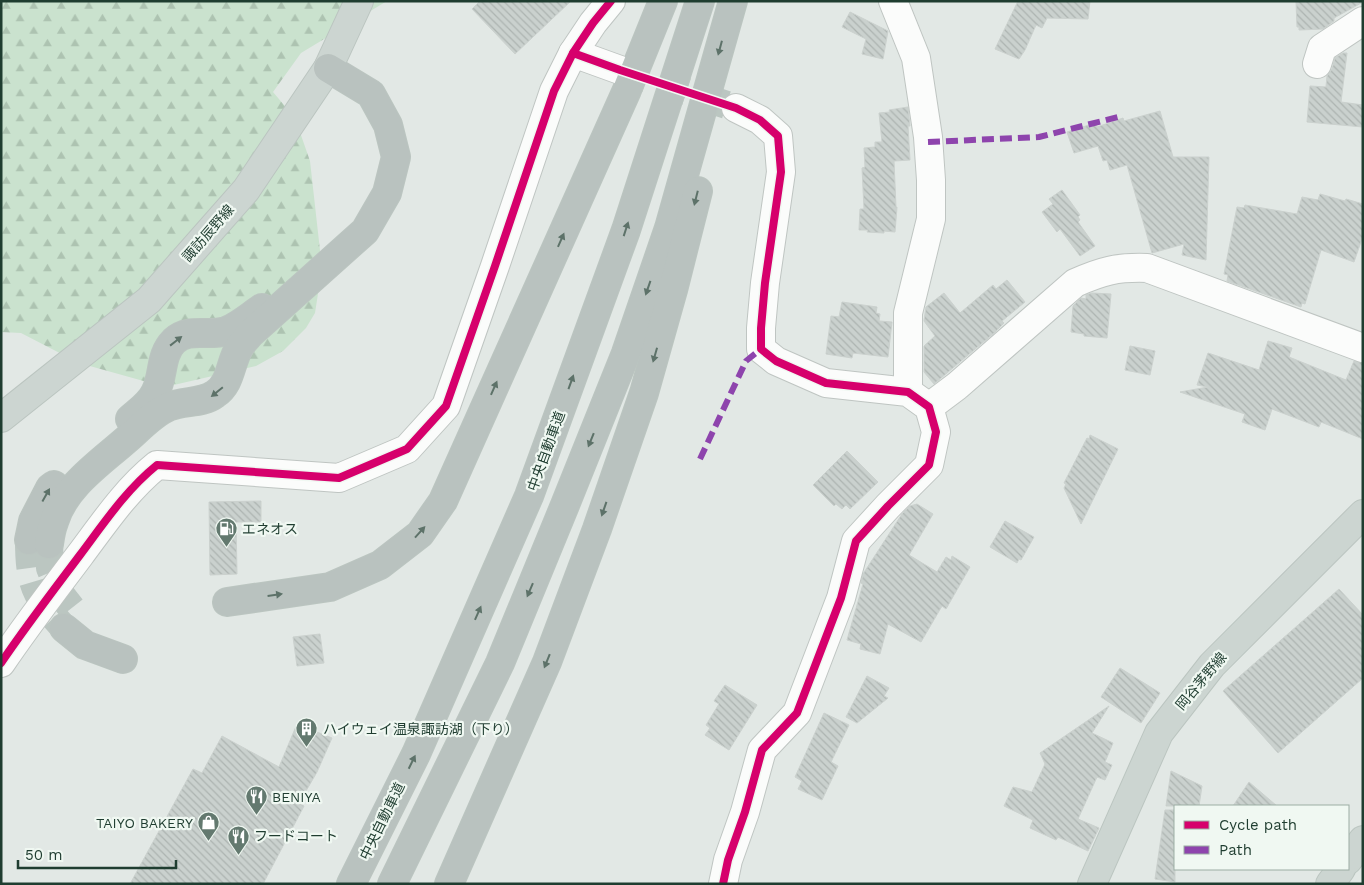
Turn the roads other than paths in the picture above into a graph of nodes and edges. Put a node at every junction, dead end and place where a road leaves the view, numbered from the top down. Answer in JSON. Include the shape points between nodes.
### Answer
{"nodes":[{"id":1,"x":359,"y":1,"type":"edge"},
{"id":2,"x":611,"y":1,"type":"edge"},
{"id":3,"x":663,"y":1,"type":"edge"},
{"id":4,"x":700,"y":1,"type":"edge"},
{"id":5,"x":733,"y":1,"type":"edge"},
{"id":6,"x":893,"y":1,"type":"edge"},
{"id":7,"x":1363,"y":21,"type":"edge"},
{"id":8,"x":573,"y":53,"type":"junction"},
{"id":9,"x":1317,"y":64,"type":"dead end"},
{"id":10,"x":328,"y":68,"type":"junction"},
{"id":11,"x":620,"y":70,"type":"tunnel mouth"},
{"id":12,"x":711,"y":82,"type":"junction"},
{"id":13,"x":736,"y":108,"type":"tunnel mouth"},
{"id":14,"x":350,"y":245,"type":"junction"},
{"id":15,"x":1363,"y":348,"type":"edge"},
{"id":16,"x":919,"y":399,"type":"junction"},
{"id":17,"x":1,"y":418,"type":"edge"},
{"id":18,"x":1363,"y":514,"type":"edge"},
{"id":19,"x":227,"y":602,"type":"dead end"},
{"id":20,"x":1,"y":663,"type":"edge"},
{"id":21,"x":1363,"y":840,"type":"edge"},
{"id":22,"x":1349,"y":859,"type":"edge"},
{"id":23,"x":1340,"y":870,"type":"edge"},
{"id":24,"x":351,"y":884,"type":"edge"},
{"id":25,"x":392,"y":884,"type":"edge"},
{"id":26,"x":449,"y":884,"type":"edge"},
{"id":27,"x":723,"y":884,"type":"edge"},
{"id":28,"x":1092,"y":884,"type":"edge"},
{"id":29,"x":1330,"y":884,"type":"edge"}],
"edges":[{"from":1,"to":10,"type":"main road","name":"諏訪辰野線"},
{"from":2,"to":8,"type":"street"},
{"from":19,"to":3,"type":"highway","one_way":true,"via":[[330,587],[380,565],[420,534],[443,501],[623,99]]},
{"from":24,"to":4,"type":"highway","name":"中央自動車道","one_way":true,"via":[[416,754],[529,496],[626,230]]},
{"from":5,"to":12,"type":"highway","one_way":true},
{"from":6,"to":16,"type":"street","via":[[916,58],[931,180],[931,219],[908,313]]},
{"from":7,"to":9,"type":"street","via":[[1322,48]]},
{"from":8,"to":11,"type":"street"},
{"from":8,"to":20,"type":"street","via":[[554,91],[446,406],[407,449],[339,478],[157,465],[118,504]]},
{"from":10,"to":14,"type":"highway","via":[[371,94],[388,125],[396,157],[387,193],[365,231]]},
{"from":10,"to":17,"type":"main road","name":"諏訪辰野線","via":[[246,190],[149,300]]},
{"from":12,"to":25,"type":"highway","one_way":true,"via":[[669,228],[632,335],[569,496],[500,663]]},
{"from":12,"to":26,"type":"highway","one_way":true,"via":[[716,122],[644,393],[547,662]]},
{"from":13,"to":16,"type":"street","via":[[760,120],[778,136],[781,172],[765,283],[761,349],[776,361],[826,383]]},
{"from":14,"to":14,"type":"highway","one_way":true,"via":[[251,333],[240,346],[228,379],[214,396],[168,407],[80,480],[39,542],[33,521],[50,488],[146,405],[156,392],[168,347],[176,339],[197,332],[226,331]]},
{"from":15,"to":16,"type":"street","via":[[1147,268],[1125,267],[1099,272],[1075,283],[957,386]]},
{"from":16,"to":27,"type":"street","via":[[936,432],[929,465],[856,541],[841,598],[797,713],[762,750]]},
{"from":18,"to":28,"type":"main road","name":"岡谷茅野線","via":[[1212,665],[1159,734]]},
{"from":21,"to":22,"type":"main road"},
{"from":23,"to":29,"type":"main road"}]}
